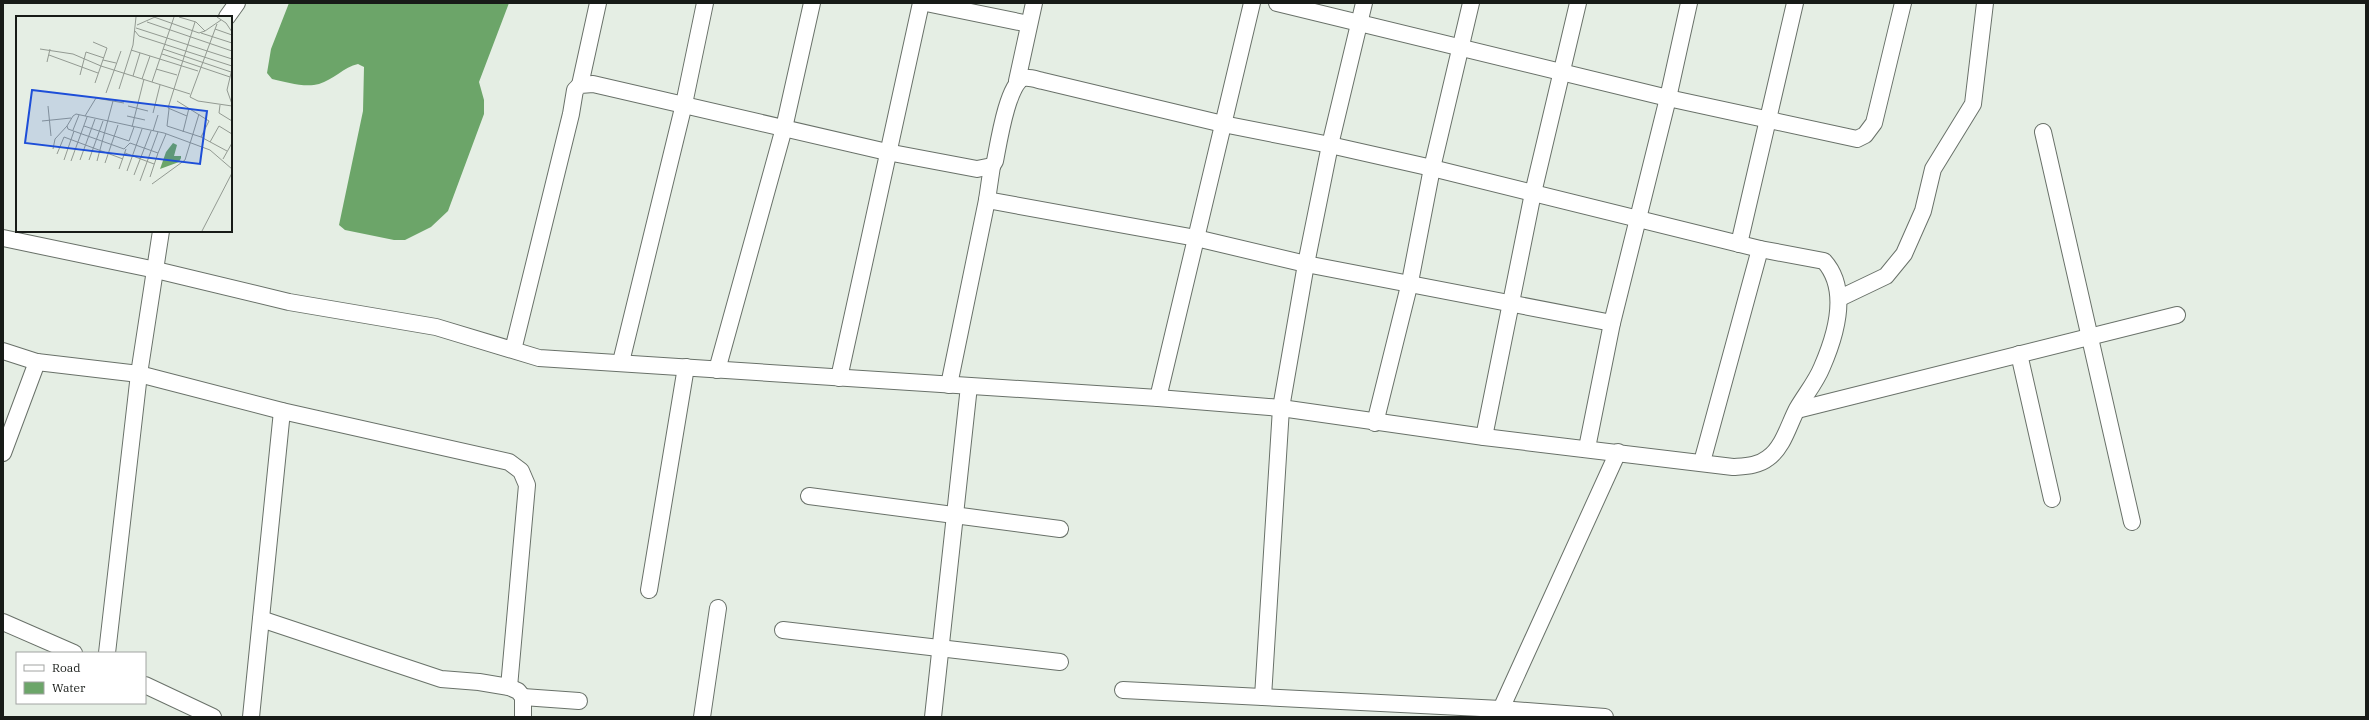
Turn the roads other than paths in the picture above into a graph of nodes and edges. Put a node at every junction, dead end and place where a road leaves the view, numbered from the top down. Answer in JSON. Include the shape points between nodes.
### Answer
{"nodes":[{"id":1,"x":237,"y":3,"type":"edge"},
{"id":2,"x":598,"y":3,"type":"edge"},
{"id":3,"x":704,"y":3,"type":"edge"},
{"id":4,"x":812,"y":3,"type":"edge"},
{"id":5,"x":921,"y":3,"type":"edge"},
{"id":6,"x":926,"y":3,"type":"edge"},
{"id":7,"x":1034,"y":3,"type":"edge"},
{"id":8,"x":1252,"y":3,"type":"edge"},
{"id":9,"x":1277,"y":3,"type":"edge"},
{"id":10,"x":1364,"y":3,"type":"edge"},
{"id":11,"x":1471,"y":3,"type":"edge"},
{"id":12,"x":1578,"y":3,"type":"edge"},
{"id":13,"x":1689,"y":3,"type":"edge"},
{"id":14,"x":1795,"y":3,"type":"edge"},
{"id":15,"x":1903,"y":3,"type":"edge"},
{"id":16,"x":1985,"y":3,"type":"edge"},
{"id":17,"x":228,"y":16,"type":"edge"},
{"id":18,"x":1029,"y":24,"type":"junction"},
{"id":19,"x":1360,"y":25,"type":"junction"},
{"id":20,"x":1460,"y":49,"type":"junction"},
{"id":21,"x":1562,"y":73,"type":"junction"},
{"id":22,"x":1017,"y":82,"type":"junction"},
{"id":23,"x":580,"y":85,"type":"junction"},
{"id":24,"x":1668,"y":98,"type":"junction"},
{"id":25,"x":684,"y":104,"type":"junction"},
{"id":26,"x":1769,"y":121,"type":"junction"},
{"id":27,"x":1223,"y":124,"type":"junction"},
{"id":28,"x":784,"y":128,"type":"junction"},
{"id":29,"x":2043,"y":132,"type":"dead end"},
{"id":30,"x":1330,"y":145,"type":"junction"},
{"id":31,"x":887,"y":152,"type":"junction"},
{"id":32,"x":992,"y":166,"type":"junction"},
{"id":33,"x":1432,"y":168,"type":"junction"},
{"id":34,"x":1533,"y":193,"type":"junction"},
{"id":35,"x":987,"y":200,"type":"junction"},
{"id":36,"x":1638,"y":218,"type":"junction"},
{"id":37,"x":160,"y":232,"type":"edge"},
{"id":38,"x":3,"y":238,"type":"edge"},
{"id":39,"x":1196,"y":238,"type":"junction"},
{"id":40,"x":1739,"y":244,"type":"junction"},
{"id":41,"x":1760,"y":249,"type":"junction"},
{"id":42,"x":1306,"y":264,"type":"junction"},
{"id":43,"x":156,"y":270,"type":"junction"},
{"id":44,"x":1410,"y":282,"type":"junction"},
{"id":45,"x":1840,"y":298,"type":"junction"},
{"id":46,"x":1511,"y":302,"type":"junction"},
{"id":47,"x":2177,"y":315,"type":"dead end"},
{"id":48,"x":1612,"y":322,"type":"junction"},
{"id":49,"x":2089,"y":337,"type":"junction"},
{"id":50,"x":513,"y":350,"type":"junction"},
{"id":51,"x":3,"y":351,"type":"edge"},
{"id":52,"x":2020,"y":354,"type":"junction"},
{"id":53,"x":37,"y":362,"type":"junction"},
{"id":54,"x":621,"y":362,"type":"junction"},
{"id":55,"x":686,"y":368,"type":"junction"},
{"id":56,"x":717,"y":370,"type":"junction"},
{"id":57,"x":139,"y":374,"type":"junction"},
{"id":58,"x":839,"y":378,"type":"junction"},
{"id":59,"x":949,"y":385,"type":"junction"},
{"id":60,"x":969,"y":386,"type":"junction"},
{"id":61,"x":1158,"y":398,"type":"junction"},
{"id":62,"x":1281,"y":408,"type":"junction"},
{"id":63,"x":1797,"y":410,"type":"junction"},
{"id":64,"x":282,"y":411,"type":"junction"},
{"id":65,"x":1375,"y":423,"type":"junction"},
{"id":66,"x":1484,"y":437,"type":"junction"},
{"id":67,"x":1587,"y":448,"type":"junction"},
{"id":68,"x":1618,"y":452,"type":"junction"},
{"id":69,"x":3,"y":453,"type":"edge"},
{"id":70,"x":1702,"y":462,"type":"junction"},
{"id":71,"x":809,"y":496,"type":"dead end"},
{"id":72,"x":2052,"y":499,"type":"dead end"},
{"id":73,"x":955,"y":516,"type":"junction"},
{"id":74,"x":2132,"y":522,"type":"dead end"},
{"id":75,"x":1060,"y":529,"type":"dead end"},
{"id":76,"x":649,"y":590,"type":"dead end"},
{"id":77,"x":718,"y":608,"type":"dead end"},
{"id":78,"x":261,"y":619,"type":"junction"},
{"id":79,"x":3,"y":622,"type":"edge"},
{"id":80,"x":783,"y":630,"type":"dead end"},
{"id":81,"x":941,"y":648,"type":"junction"},
{"id":82,"x":72,"y":652,"type":"edge"},
{"id":83,"x":107,"y":652,"type":"edge"},
{"id":84,"x":1060,"y":662,"type":"dead end"},
{"id":85,"x":146,"y":685,"type":"edge"},
{"id":86,"x":509,"y":688,"type":"junction"},
{"id":87,"x":1123,"y":690,"type":"dead end"},
{"id":88,"x":523,"y":697,"type":"junction"},
{"id":89,"x":1263,"y":697,"type":"junction"},
{"id":90,"x":579,"y":701,"type":"dead end"},
{"id":91,"x":1501,"y":709,"type":"junction"},
{"id":92,"x":213,"y":717,"type":"edge"},
{"id":93,"x":251,"y":717,"type":"edge"},
{"id":94,"x":523,"y":717,"type":"edge"},
{"id":95,"x":702,"y":717,"type":"edge"},
{"id":96,"x":933,"y":717,"type":"edge"},
{"id":97,"x":1605,"y":717,"type":"edge"}],
"edges":[{"from":1,"to":17,"type":"street"},
{"from":2,"to":23,"type":"street"},
{"from":3,"to":25,"type":"street"},
{"from":4,"to":28,"type":"street"},
{"from":5,"to":31,"type":"street"},
{"from":6,"to":18,"type":"street"},
{"from":7,"to":18,"type":"street"},
{"from":8,"to":27,"type":"street"},
{"from":9,"to":19,"type":"street"},
{"from":10,"to":19,"type":"street"},
{"from":11,"to":20,"type":"street"},
{"from":12,"to":21,"type":"street"},
{"from":13,"to":24,"type":"street"},
{"from":14,"to":26,"type":"street"},
{"from":15,"to":26,"type":"street","via":[[1880,103],[1874,123],[1865,135],[1854,138]]},
{"from":16,"to":45,"type":"street","via":[[1973,104],[1933,169],[1923,211],[1904,254],[1886,276]]},
{"from":18,"to":22,"type":"street"},
{"from":19,"to":20,"type":"street"},
{"from":19,"to":30,"type":"street"},
{"from":20,"to":21,"type":"street"},
{"from":20,"to":33,"type":"street"},
{"from":21,"to":24,"type":"street"},
{"from":21,"to":34,"type":"street"},
{"from":22,"to":27,"type":"street","via":[[1024,78],[1043,81]]},
{"from":22,"to":32,"type":"street","via":[[1011,92]]},
{"from":23,"to":25,"type":"street","via":[[593,84]]},
{"from":23,"to":50,"type":"street","via":[[575,90]]},
{"from":24,"to":26,"type":"street"},
{"from":24,"to":36,"type":"street"},
{"from":25,"to":28,"type":"street"},
{"from":25,"to":54,"type":"street"},
{"from":26,"to":40,"type":"street"},
{"from":27,"to":30,"type":"street"},
{"from":27,"to":39,"type":"street"},
{"from":28,"to":31,"type":"street"},
{"from":28,"to":56,"type":"street"},
{"from":29,"to":49,"type":"street"},
{"from":30,"to":33,"type":"street"},
{"from":30,"to":42,"type":"street"},
{"from":31,"to":32,"type":"street","via":[[977,169]]},
{"from":31,"to":58,"type":"street"},
{"from":32,"to":35,"type":"street"},
{"from":33,"to":34,"type":"street"},
{"from":33,"to":44,"type":"street"},
{"from":34,"to":36,"type":"street"},
{"from":34,"to":46,"type":"street"},
{"from":35,"to":39,"type":"street"},
{"from":35,"to":59,"type":"street"},
{"from":36,"to":40,"type":"street"},
{"from":36,"to":48,"type":"street"},
{"from":37,"to":43,"type":"street"},
{"from":38,"to":43,"type":"street"},
{"from":39,"to":42,"type":"street"},
{"from":39,"to":61,"type":"street"},
{"from":40,"to":41,"type":"street"},
{"from":41,"to":45,"type":"street","via":[[1824,261],[1830,267]]},
{"from":41,"to":70,"type":"street"},
{"from":42,"to":44,"type":"street"},
{"from":42,"to":62,"type":"street"},
{"from":43,"to":50,"type":"street","via":[[289,302],[436,327]]},
{"from":43,"to":57,"type":"street"},
{"from":44,"to":46,"type":"street"},
{"from":44,"to":65,"type":"street"},
{"from":45,"to":63,"type":"street","via":[[1837,322],[1822,368]]},
{"from":46,"to":48,"type":"street"},
{"from":46,"to":66,"type":"street"},
{"from":47,"to":49,"type":"street"},
{"from":48,"to":67,"type":"street"},
{"from":49,"to":52,"type":"street"},
{"from":49,"to":74,"type":"street"},
{"from":50,"to":54,"type":"street","via":[[538,358]]},
{"from":51,"to":53,"type":"street"},
{"from":52,"to":63,"type":"street"},
{"from":52,"to":72,"type":"street"},
{"from":53,"to":57,"type":"street"},
{"from":53,"to":69,"type":"street"},
{"from":54,"to":55,"type":"street"},
{"from":55,"to":56,"type":"street"},
{"from":55,"to":76,"type":"street"},
{"from":56,"to":58,"type":"street"},
{"from":57,"to":64,"type":"street"},
{"from":57,"to":83,"type":"street"},
{"from":58,"to":59,"type":"street"},
{"from":59,"to":60,"type":"street"},
{"from":60,"to":61,"type":"street"},
{"from":60,"to":73,"type":"street"},
{"from":61,"to":62,"type":"street"},
{"from":62,"to":65,"type":"street"},
{"from":62,"to":89,"type":"street"},
{"from":63,"to":70,"type":"street","via":[[1783,440],[1770,458],[1760,463],[1733,467]]},
{"from":64,"to":78,"type":"street"},
{"from":64,"to":86,"type":"street","via":[[509,462],[521,471],[527,485]]},
{"from":65,"to":66,"type":"street"},
{"from":66,"to":67,"type":"street"},
{"from":67,"to":68,"type":"street"},
{"from":68,"to":70,"type":"street"},
{"from":68,"to":91,"type":"street"},
{"from":71,"to":73,"type":"street"},
{"from":73,"to":75,"type":"street"},
{"from":73,"to":81,"type":"street"},
{"from":77,"to":95,"type":"street"},
{"from":78,"to":86,"type":"street","via":[[441,679],[479,682]]},
{"from":78,"to":93,"type":"street"},
{"from":79,"to":82,"type":"street"},
{"from":80,"to":81,"type":"street"},
{"from":81,"to":84,"type":"street"},
{"from":81,"to":96,"type":"street"},
{"from":85,"to":92,"type":"street"},
{"from":86,"to":88,"type":"street","via":[[518,691]]},
{"from":87,"to":89,"type":"street"},
{"from":88,"to":90,"type":"street"},
{"from":88,"to":94,"type":"street"},
{"from":89,"to":91,"type":"street"},
{"from":91,"to":97,"type":"street"}]}
